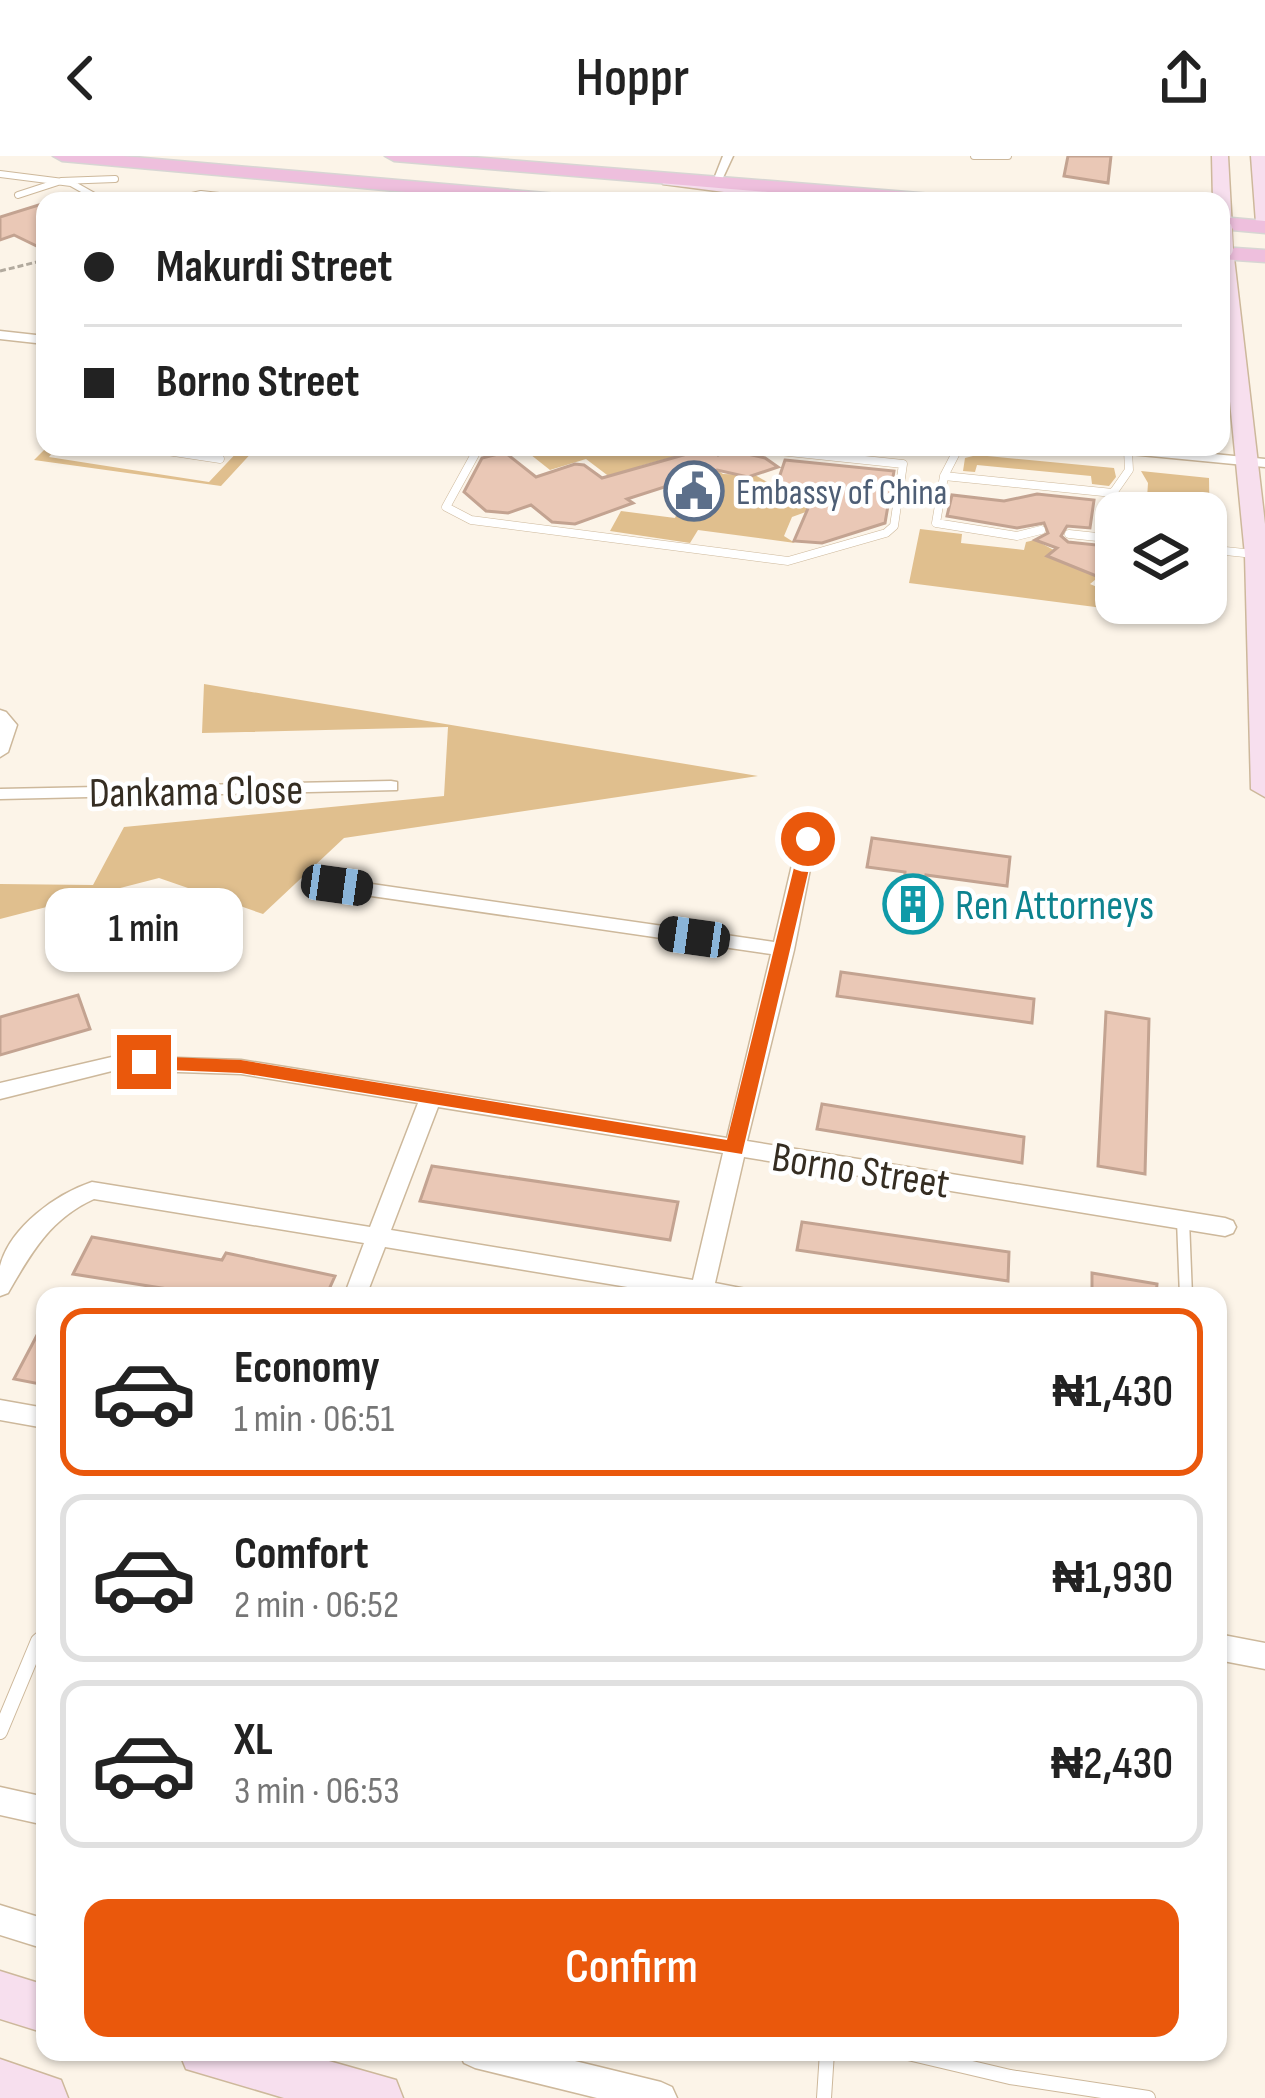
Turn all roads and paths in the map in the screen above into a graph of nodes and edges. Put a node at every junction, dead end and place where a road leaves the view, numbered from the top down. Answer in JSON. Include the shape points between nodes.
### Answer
{"nodes":[{"id":1,"x":62,"y":156,"type":"edge"},
{"id":2,"x":394,"y":156,"type":"edge"},
{"id":3,"x":728,"y":156,"type":"edge"},
{"id":4,"x":974,"y":156,"type":"edge"},
{"id":5,"x":1008,"y":156,"type":"edge"},
{"id":6,"x":1220,"y":156,"type":"edge"},
{"id":7,"x":1259,"y":156,"type":"edge"},
{"id":8,"x":0,"y":175,"type":"edge"},
{"id":9,"x":663,"y":178,"type":"junction"},
{"id":10,"x":115,"y":179,"type":"dead end"},
{"id":11,"x":61,"y":182,"type":"junction"},
{"id":12,"x":333,"y":182,"type":"junction"},
{"id":13,"x":716,"y":182,"type":"junction"},
{"id":14,"x":83,"y":192,"type":"edge"},
{"id":15,"x":359,"y":192,"type":"edge"},
{"id":16,"x":457,"y":192,"type":"edge"},
{"id":17,"x":766,"y":192,"type":"edge"},
{"id":18,"x":836,"y":192,"type":"edge"},
{"id":19,"x":1221,"y":192,"type":"edge"},
{"id":20,"x":18,"y":194,"type":"dead end"},
{"id":21,"x":1265,"y":225,"type":"edge"},
{"id":22,"x":1230,"y":236,"type":"edge"},
{"id":23,"x":1230,"y":239,"type":"edge"},
{"id":24,"x":1230,"y":241,"type":"edge"},
{"id":25,"x":1265,"y":241,"type":"edge"},
{"id":26,"x":1265,"y":256,"type":"edge"},
{"id":27,"x":36,"y":262,"type":"edge"},
{"id":28,"x":0,"y":271,"type":"edge"},
{"id":29,"x":1230,"y":271,"type":"edge"},
{"id":30,"x":0,"y":334,"type":"edge"},
{"id":31,"x":36,"y":336,"type":"edge"},
{"id":32,"x":196,"y":456,"type":"edge"},
{"id":33,"x":473,"y":456,"type":"edge"},
{"id":34,"x":826,"y":456,"type":"edge"},
{"id":35,"x":954,"y":456,"type":"edge"},
{"id":36,"x":1128,"y":456,"type":"edge"},
{"id":37,"x":1192,"y":456,"type":"edge"},
{"id":38,"x":220,"y":460,"type":"dead end"},
{"id":39,"x":1257,"y":462,"type":"edge"},
{"id":40,"x":944,"y":476,"type":"junction"},
{"id":41,"x":1041,"y":530,"type":"dead end"},
{"id":42,"x":1069,"y":534,"type":"dead end"},
{"id":43,"x":1095,"y":537,"type":"edge"},
{"id":44,"x":1227,"y":551,"type":"edge"},
{"id":45,"x":1258,"y":555,"type":"junction"},
{"id":46,"x":1262,"y":596,"type":"edge"},
{"id":47,"x":2,"y":717,"type":"edge"},
{"id":48,"x":0,"y":752,"type":"edge"},
{"id":49,"x":391,"y":787,"type":"dead end"},
{"id":50,"x":1265,"y":790,"type":"edge"},
{"id":51,"x":0,"y":794,"type":"edge"},
{"id":52,"x":818,"y":818,"type":"dead end"},
{"id":53,"x":337,"y":885,"type":"dead end"},
{"id":54,"x":784,"y":950,"type":"junction"},
{"id":55,"x":0,"y":1090,"type":"edge"},
{"id":56,"x":430,"y":1099,"type":"junction"},
{"id":57,"x":735,"y":1149,"type":"junction"},
{"id":58,"x":1183,"y":1220,"type":"junction"},
{"id":59,"x":1225,"y":1227,"type":"dead end"},
{"id":60,"x":378,"y":1236,"type":"junction"},
{"id":61,"x":0,"y":1287,"type":"edge"},
{"id":62,"x":358,"y":1287,"type":"edge"},
{"id":63,"x":667,"y":1287,"type":"edge"},
{"id":64,"x":702,"y":1287,"type":"edge"},
{"id":65,"x":1186,"y":1287,"type":"edge"},
{"id":66,"x":0,"y":1410,"type":"edge"},
{"id":67,"x":36,"y":1416,"type":"edge"},
{"id":68,"x":36,"y":1645,"type":"edge"},
{"id":69,"x":1227,"y":1649,"type":"edge"},
{"id":70,"x":1265,"y":1657,"type":"edge"},
{"id":71,"x":0,"y":1732,"type":"edge"},
{"id":72,"x":0,"y":1801,"type":"edge"},
{"id":73,"x":36,"y":1809,"type":"edge"},
{"id":74,"x":0,"y":1920,"type":"edge"},
{"id":75,"x":36,"y":1931,"type":"edge"},
{"id":76,"x":0,"y":1995,"type":"edge"},
{"id":77,"x":36,"y":2006,"type":"edge"},
{"id":78,"x":237,"y":2061,"type":"edge"},
{"id":79,"x":540,"y":2061,"type":"edge"},
{"id":80,"x":826,"y":2061,"type":"edge"},
{"id":81,"x":942,"y":2061,"type":"edge"},
{"id":82,"x":0,"y":2084,"type":"edge"},
{"id":83,"x":43,"y":2098,"type":"edge"},
{"id":84,"x":378,"y":2098,"type":"edge"},
{"id":85,"x":661,"y":2098,"type":"edge"},
{"id":86,"x":824,"y":2098,"type":"edge"},
{"id":87,"x":1148,"y":2098,"type":"edge"}],
"edges":[{"from":1,"to":12,"type":"main road"},
{"from":2,"to":9,"type":"main road"},
{"from":3,"to":13,"type":"street"},
{"from":4,"to":5,"type":"lane"},
{"from":6,"to":19,"type":"main road"},
{"from":7,"to":21,"type":"main road"},
{"from":8,"to":11,"type":"lane"},
{"from":9,"to":13,"type":"main road"},
{"from":9,"to":17,"type":"main road"},
{"from":10,"to":11,"type":"lane"},
{"from":11,"to":14,"type":"lane"},
{"from":11,"to":20,"type":"lane"},
{"from":12,"to":15,"type":"main road"},
{"from":12,"to":16,"type":"main road"},
{"from":13,"to":18,"type":"main road"},
{"from":21,"to":22,"type":"main road"},
{"from":23,"to":25,"type":"main road"},
{"from":24,"to":26,"type":"main road"},
{"from":27,"to":28,"type":"path"},
{"from":29,"to":39,"type":"main road"},
{"from":30,"to":31,"type":"street"},
{"from":32,"to":38,"type":"lane"},
{"from":33,"to":34,"type":"lane","via":[[446,507],[471,520],[788,561],[894,526],[903,464]]},
{"from":35,"to":40,"type":"lane"},
{"from":36,"to":40,"type":"lane","via":[[1113,494]]},
{"from":37,"to":39,"type":"street"},
{"from":39,"to":45,"type":"main road"},
{"from":40,"to":41,"type":"lane","via":[[936,523],[1016,536]]},
{"from":42,"to":43,"type":"lane"},
{"from":44,"to":45,"type":"lane"},
{"from":45,"to":46,"type":"main road"},
{"from":46,"to":50,"type":"main road"},
{"from":47,"to":48,"type":"street","via":[[9,724]]},
{"from":49,"to":51,"type":"street","name":"Dankama Close"},
{"from":52,"to":54,"type":"street"},
{"from":53,"to":54,"type":"street"},
{"from":54,"to":57,"type":"street"},
{"from":55,"to":56,"type":"street","name":"Borno Street","via":[[116,1063],[172,1062]]},
{"from":56,"to":57,"type":"street","name":"Borno Street"},
{"from":56,"to":60,"type":"street"},
{"from":57,"to":58,"type":"street","name":"Borno Street"},
{"from":57,"to":64,"type":"street"},
{"from":58,"to":59,"type":"street","name":"Borno Street"},
{"from":58,"to":65,"type":"lane"},
{"from":60,"to":61,"type":"street","via":[[92,1190],[37,1222]]},
{"from":60,"to":62,"type":"street"},
{"from":60,"to":63,"type":"street"},
{"from":66,"to":67,"type":"street"},
{"from":68,"to":71,"type":"lane"},
{"from":69,"to":70,"type":"street"},
{"from":72,"to":73,"type":"street"},
{"from":74,"to":75,"type":"street"},
{"from":76,"to":77,"type":"main road"},
{"from":78,"to":84,"type":"main road"},
{"from":79,"to":85,"type":"street"},
{"from":80,"to":86,"type":"lane"},
{"from":81,"to":87,"type":"lane"},
{"from":82,"to":83,"type":"main road"}]}
